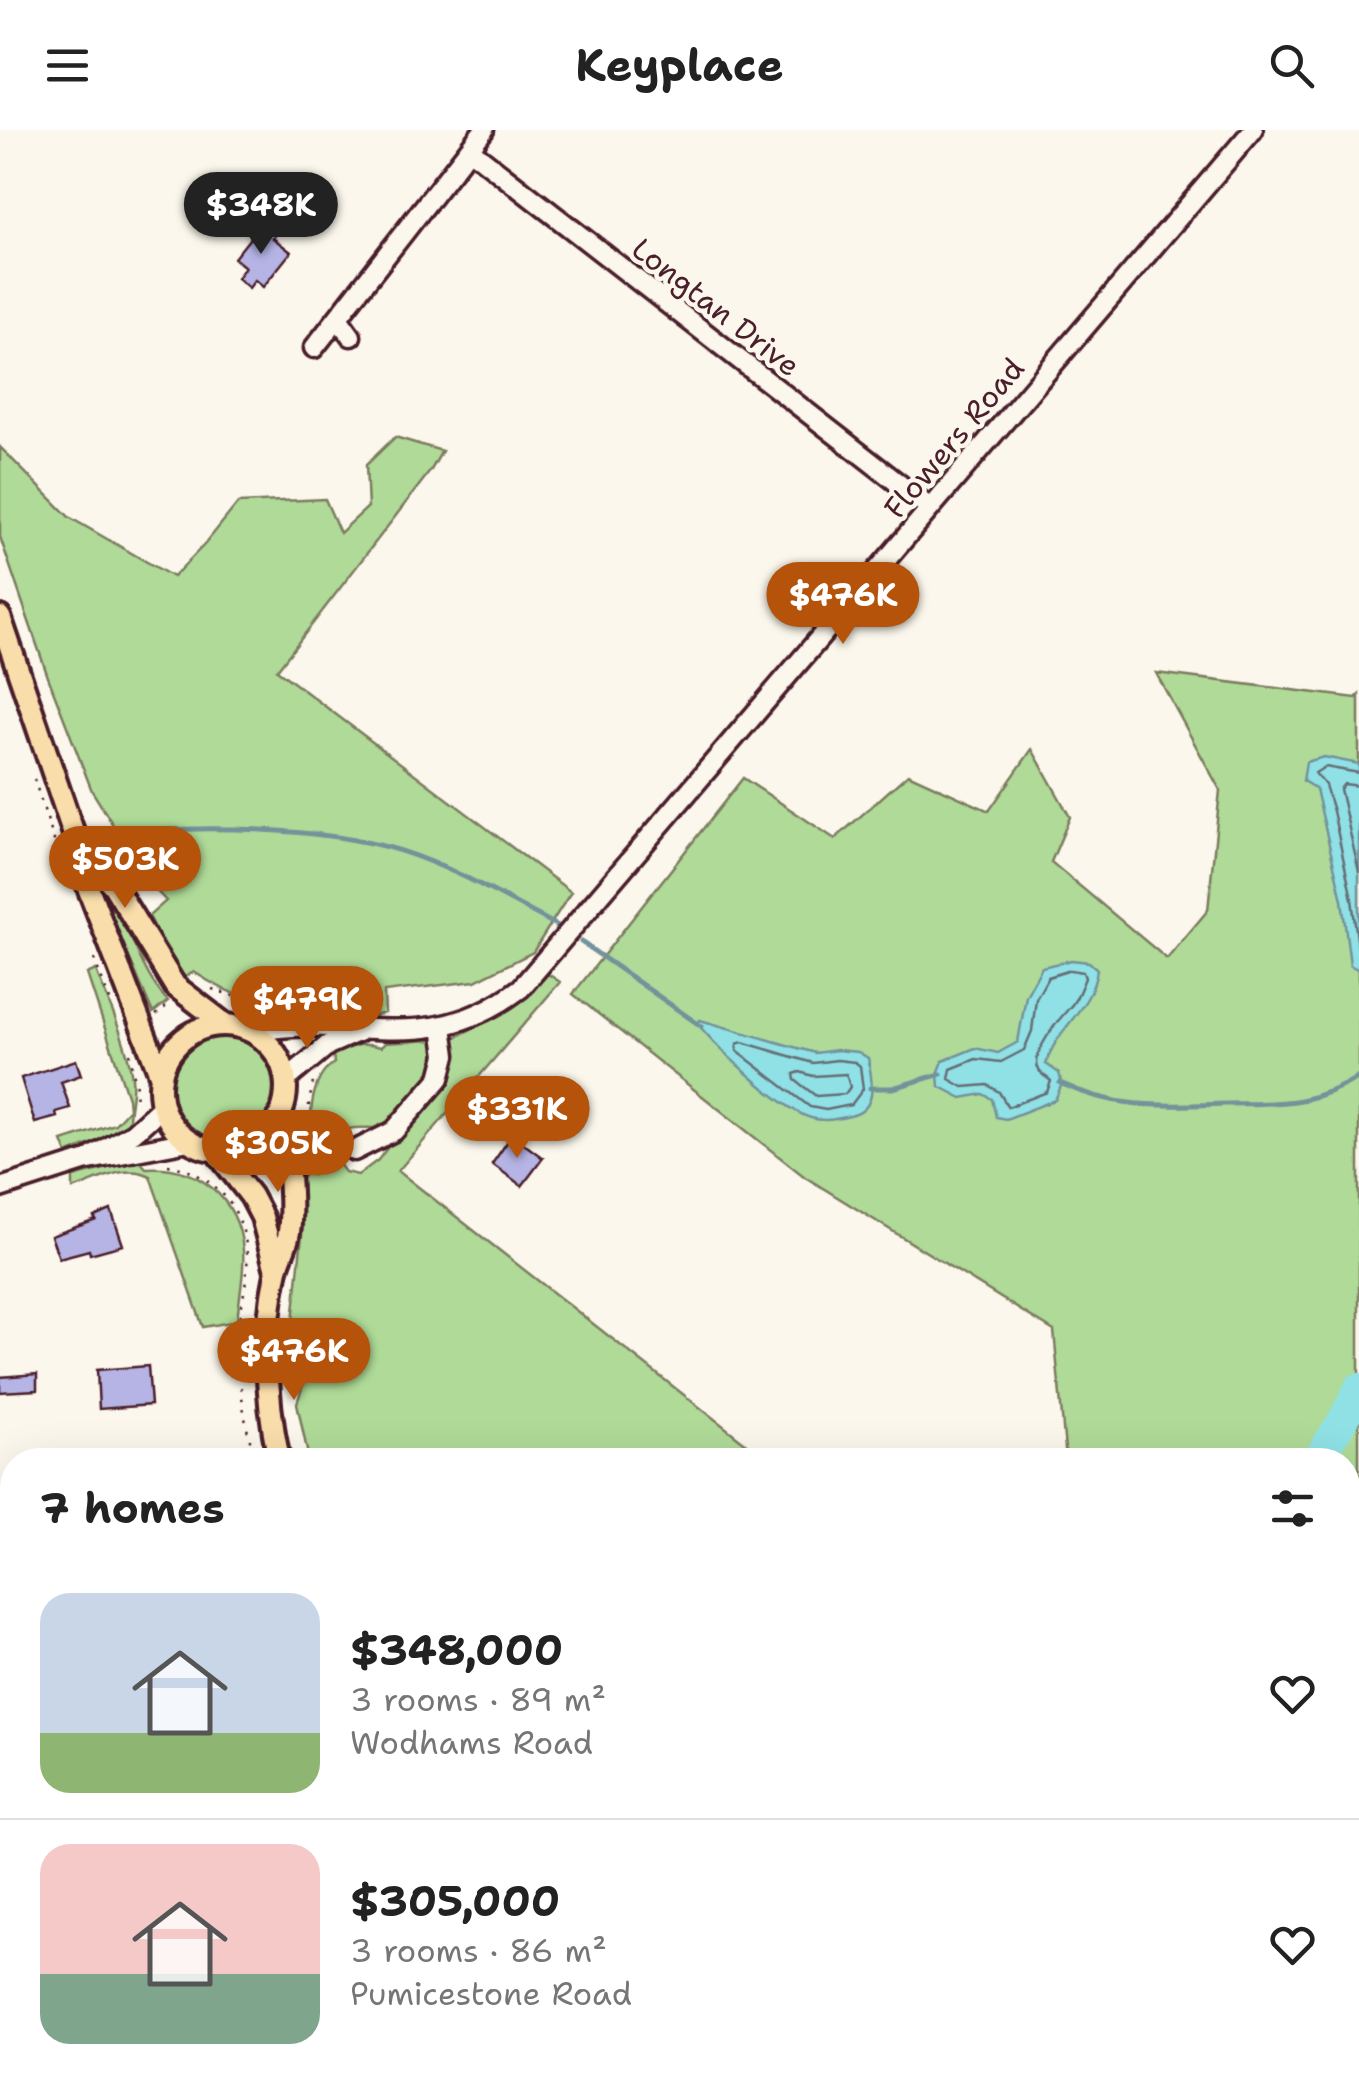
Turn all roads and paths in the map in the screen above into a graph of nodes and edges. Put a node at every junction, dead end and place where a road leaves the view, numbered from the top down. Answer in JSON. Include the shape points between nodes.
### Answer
{"nodes":[{"id":1,"x":484,"y":130,"type":"edge"},
{"id":2,"x":1253,"y":130,"type":"edge"},
{"id":3,"x":469,"y":149,"type":"junction"},
{"id":4,"x":338,"y":318,"type":"junction"},
{"id":5,"x":351,"y":336,"type":"dead end"},
{"id":6,"x":314,"y":348,"type":"dead end"},
{"id":7,"x":930,"y":508,"type":"junction"},
{"id":8,"x":0,"y":617,"type":"edge"},
{"id":9,"x":78,"y":846,"type":"junction"},
{"id":10,"x":206,"y":985,"type":"dead end"},
{"id":11,"x":181,"y":992,"type":"junction"},
{"id":12,"x":285,"y":1012,"type":"dead end"},
{"id":13,"x":141,"y":1024,"type":"junction"},
{"id":14,"x":226,"y":1025,"type":"junction"},
{"id":15,"x":442,"y":1027,"type":"junction"},
{"id":16,"x":361,"y":1031,"type":"junction"},
{"id":17,"x":252,"y":1032,"type":"junction"},
{"id":18,"x":316,"y":1075,"type":"dead end"},
{"id":19,"x":161,"y":1077,"type":"junction"},
{"id":20,"x":286,"y":1080,"type":"junction"},
{"id":21,"x":163,"y":1106,"type":"junction"},
{"id":22,"x":281,"y":1113,"type":"junction"},
{"id":23,"x":189,"y":1141,"type":"junction"},
{"id":24,"x":215,"y":1150,"type":"junction"},
{"id":25,"x":354,"y":1151,"type":"dead end"},
{"id":26,"x":84,"y":1162,"type":"junction"},
{"id":27,"x":288,"y":1169,"type":"junction"},
{"id":28,"x":244,"y":1185,"type":"junction"},
{"id":29,"x":0,"y":1188,"type":"edge"},
{"id":30,"x":226,"y":1198,"type":"dead end"},
{"id":31,"x":276,"y":1271,"type":"junction"},
{"id":32,"x":277,"y":1448,"type":"edge"}],
"edges":[{"from":1,"to":3,"type":"street"},
{"from":2,"to":7,"type":"street","name":"Flowers Road"},
{"from":3,"to":4,"type":"street"},
{"from":3,"to":7,"type":"street","name":"Longtan Drive"},
{"from":4,"to":5,"type":"street"},
{"from":4,"to":6,"type":"street"},
{"from":7,"to":15,"type":"street","name":"Flowers Road","via":[[521,988],[479,1016]]},
{"from":8,"to":9,"type":"main road"},
{"from":9,"to":11,"type":"main road","via":[[114,886]]},
{"from":9,"to":13,"type":"main road"},
{"from":10,"to":12,"type":"path"},
{"from":11,"to":13,"type":"path"},
{"from":11,"to":14,"type":"main road"},
{"from":13,"to":19,"type":"main road"},
{"from":14,"to":17,"type":"main road"},
{"from":14,"to":19,"type":"main road","via":[[178,1045]]},
{"from":15,"to":16,"type":"street","name":"Flowers Road"},
{"from":15,"to":25,"type":"street","via":[[446,1055],[440,1078],[394,1130]]},
{"from":16,"to":17,"type":"street","name":"Flowers Road"},
{"from":16,"to":20,"type":"street","name":"Flowers Road","via":[[328,1045]]},
{"from":17,"to":20,"type":"main road","via":[[269,1044]]},
{"from":18,"to":27,"type":"path","via":[[309,1171]]},
{"from":19,"to":21,"type":"main road"},
{"from":20,"to":22,"type":"main road"},
{"from":21,"to":23,"type":"main road"},
{"from":21,"to":26,"type":"street","via":[[133,1134]]},
{"from":22,"to":24,"type":"main road","via":[[254,1143]]},
{"from":22,"to":27,"type":"main road"},
{"from":23,"to":24,"type":"main road"},
{"from":23,"to":26,"type":"street"},
{"from":24,"to":28,"type":"main road"},
{"from":26,"to":29,"type":"street"},
{"from":27,"to":31,"type":"main road","via":[[289,1234]]},
{"from":28,"to":30,"type":"path"},
{"from":28,"to":31,"type":"main road","via":[[262,1218]]},
{"from":31,"to":32,"type":"main road","via":[[268,1389]]}]}
